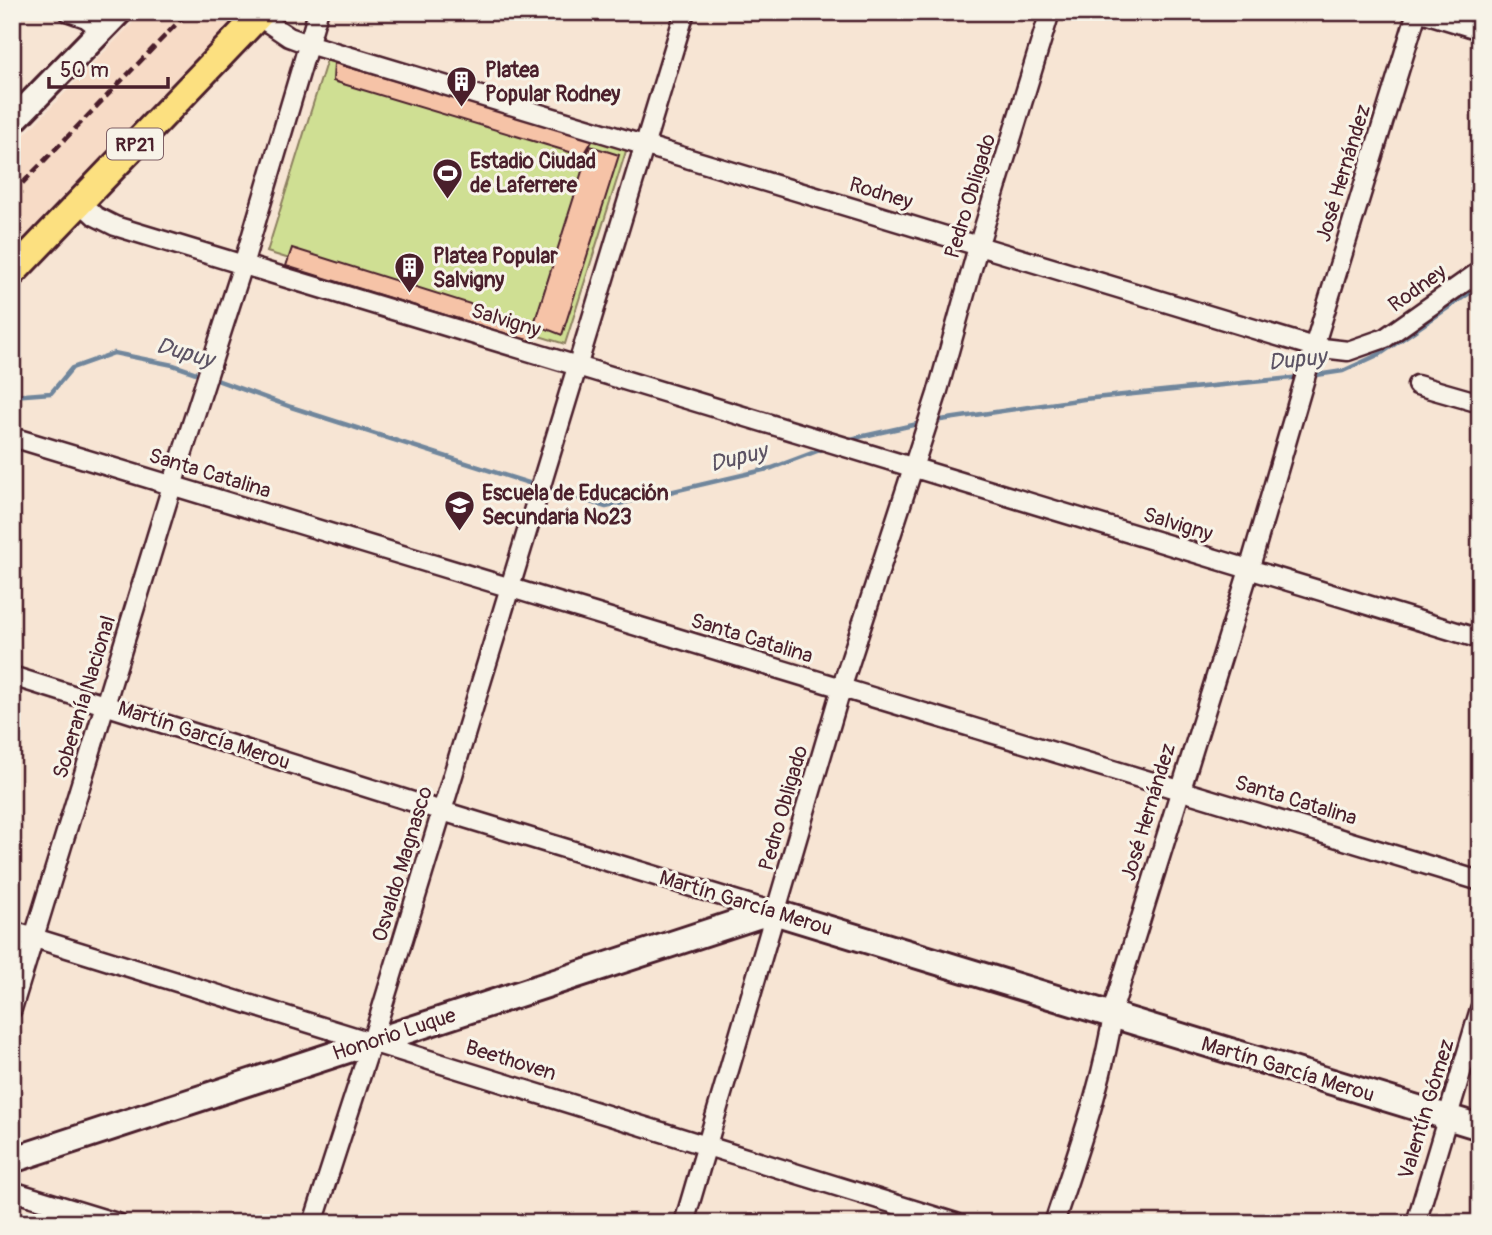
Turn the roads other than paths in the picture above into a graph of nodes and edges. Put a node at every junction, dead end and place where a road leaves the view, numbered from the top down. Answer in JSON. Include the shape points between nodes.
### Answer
{"nodes":[{"id":1,"x":69,"y":12,"type":"edge"},
{"id":2,"x":119,"y":12,"type":"edge"},
{"id":3,"x":318,"y":12,"type":"edge"},
{"id":4,"x":685,"y":12,"type":"edge"},
{"id":5,"x":1050,"y":12,"type":"edge"},
{"id":6,"x":1419,"y":12,"type":"edge"},
{"id":7,"x":260,"y":14,"type":"edge"},
{"id":8,"x":102,"y":30,"type":"junction"},
{"id":9,"x":1480,"y":30,"type":"edge"},
{"id":10,"x":307,"y":44,"type":"junction"},
{"id":11,"x":12,"y":122,"type":"edge"},
{"id":12,"x":645,"y":145,"type":"junction"},
{"id":13,"x":80,"y":202,"type":"junction"},
{"id":14,"x":978,"y":247,"type":"junction"},
{"id":15,"x":243,"y":265,"type":"junction"},
{"id":16,"x":1480,"y":271,"type":"edge"},
{"id":17,"x":12,"y":273,"type":"edge"},
{"id":18,"x":1314,"y":347,"type":"junction"},
{"id":19,"x":578,"y":365,"type":"junction"},
{"id":20,"x":1417,"y":385,"type":"dead end"},
{"id":21,"x":1480,"y":402,"type":"edge"},
{"id":22,"x":12,"y":436,"type":"edge"},
{"id":23,"x":912,"y":467,"type":"junction"},
{"id":24,"x":172,"y":486,"type":"junction"},
{"id":25,"x":1249,"y":569,"type":"junction"},
{"id":26,"x":510,"y":588,"type":"junction"},
{"id":27,"x":1480,"y":639,"type":"edge"},
{"id":28,"x":12,"y":676,"type":"edge"},
{"id":29,"x":841,"y":689,"type":"junction"},
{"id":30,"x":105,"y":704,"type":"junction"},
{"id":31,"x":1179,"y":788,"type":"junction"},
{"id":32,"x":442,"y":811,"type":"junction"},
{"id":33,"x":1480,"y":881,"type":"edge"},
{"id":34,"x":776,"y":913,"type":"junction"},
{"id":35,"x":12,"y":931,"type":"edge"},
{"id":36,"x":35,"y":938,"type":"junction"},
{"id":37,"x":12,"y":1009,"type":"edge"},
{"id":38,"x":1480,"y":1009,"type":"edge"},
{"id":39,"x":1113,"y":1016,"type":"junction"},
{"id":40,"x":372,"y":1041,"type":"junction"},
{"id":41,"x":1447,"y":1117,"type":"junction"},
{"id":42,"x":1480,"y":1127,"type":"edge"},
{"id":43,"x":708,"y":1145,"type":"junction"},
{"id":44,"x":12,"y":1160,"type":"edge"},
{"id":45,"x":12,"y":1191,"type":"edge"},
{"id":46,"x":117,"y":1223,"type":"edge"},
{"id":47,"x":313,"y":1223,"type":"edge"},
{"id":48,"x":684,"y":1223,"type":"edge"},
{"id":49,"x":956,"y":1223,"type":"edge"},
{"id":50,"x":1054,"y":1223,"type":"edge"},
{"id":51,"x":1416,"y":1223,"type":"edge"}],
"edges":[{"from":1,"to":8,"type":"street"},
{"from":2,"to":8,"type":"street"},
{"from":3,"to":10,"type":"street"},
{"from":4,"to":12,"type":"street"},
{"from":5,"to":14,"type":"street","name":"Pedro Obligado"},
{"from":6,"to":9,"type":"street"},
{"from":6,"to":18,"type":"street","name":"José Hernández"},
{"from":7,"to":10,"type":"street","name":"Rodney","via":[[281,33]]},
{"from":7,"to":13,"type":"main road","number":"RP21"},
{"from":8,"to":11,"type":"street"},
{"from":10,"to":12,"type":"street","name":"Rodney"},
{"from":10,"to":15,"type":"street"},
{"from":12,"to":14,"type":"street","name":"Rodney"},
{"from":12,"to":19,"type":"street"},
{"from":13,"to":15,"type":"street","name":"Salvigny","via":[[94,216],[115,226]]},
{"from":13,"to":17,"type":"main road","number":"RP21"},
{"from":14,"to":18,"type":"street","name":"Rodney"},
{"from":14,"to":23,"type":"street","name":"Pedro Obligado"},
{"from":15,"to":19,"type":"street","name":"Salvigny"},
{"from":15,"to":24,"type":"street","name":"Soberanía Nacional"},
{"from":16,"to":18,"type":"street","name":"Rodney","via":[[1385,338],[1348,351]]},
{"from":18,"to":25,"type":"street","name":"José Hernández"},
{"from":19,"to":23,"type":"street","name":"Salvigny"},
{"from":19,"to":26,"type":"street","name":"Osvaldo Magnasco"},
{"from":20,"to":21,"type":"street"},
{"from":22,"to":24,"type":"street","name":"Santa Catalina"},
{"from":23,"to":25,"type":"street","name":"Salvigny"},
{"from":23,"to":29,"type":"street","name":"Pedro Obligado"},
{"from":24,"to":26,"type":"street","name":"Santa Catalina"},
{"from":24,"to":30,"type":"street","name":"Soberanía Nacional"},
{"from":25,"to":27,"type":"street","name":"Salvigny"},
{"from":25,"to":31,"type":"street","name":"José Hernández"},
{"from":26,"to":29,"type":"street","name":"Santa Catalina"},
{"from":26,"to":32,"type":"street","name":"Osvaldo Magnasco"},
{"from":28,"to":30,"type":"street","name":"Martín García Merou"},
{"from":29,"to":31,"type":"street","name":"Santa Catalina"},
{"from":29,"to":34,"type":"street","name":"Pedro Obligado"},
{"from":30,"to":32,"type":"street","name":"Martín García Merou"},
{"from":30,"to":36,"type":"street","name":"Soberanía Nacional"},
{"from":31,"to":33,"type":"street","name":"Santa Catalina"},
{"from":31,"to":39,"type":"street","name":"José Hernández"},
{"from":32,"to":34,"type":"street","name":"Martín García Merou"},
{"from":32,"to":40,"type":"street","name":"Osvaldo Magnasco"},
{"from":34,"to":39,"type":"street","name":"Martín García Merou"},
{"from":34,"to":40,"type":"street","name":"Honorio Luque"},
{"from":34,"to":43,"type":"street","name":"Pedro Obligado"},
{"from":35,"to":36,"type":"street","name":"Beethoven"},
{"from":36,"to":37,"type":"street","name":"Soberanía Nacional"},
{"from":36,"to":40,"type":"street","name":"Beethoven"},
{"from":38,"to":41,"type":"street","name":"Valentín Gómez"},
{"from":39,"to":41,"type":"street","name":"Martín García Merou"},
{"from":39,"to":50,"type":"street","name":"José Hernández","via":[[1081,1142]]},
{"from":40,"to":43,"type":"street","name":"Beethoven"},
{"from":40,"to":44,"type":"street","name":"Honorio Luque"},
{"from":40,"to":47,"type":"street","name":"Osvaldo Magnasco"},
{"from":41,"to":42,"type":"street","name":"Martín García Merou"},
{"from":41,"to":51,"type":"street","name":"Valentín Gómez"},
{"from":43,"to":48,"type":"street","name":"Pedro Obligado"},
{"from":43,"to":49,"type":"street","name":"Beethoven"},
{"from":45,"to":46,"type":"street"}]}
